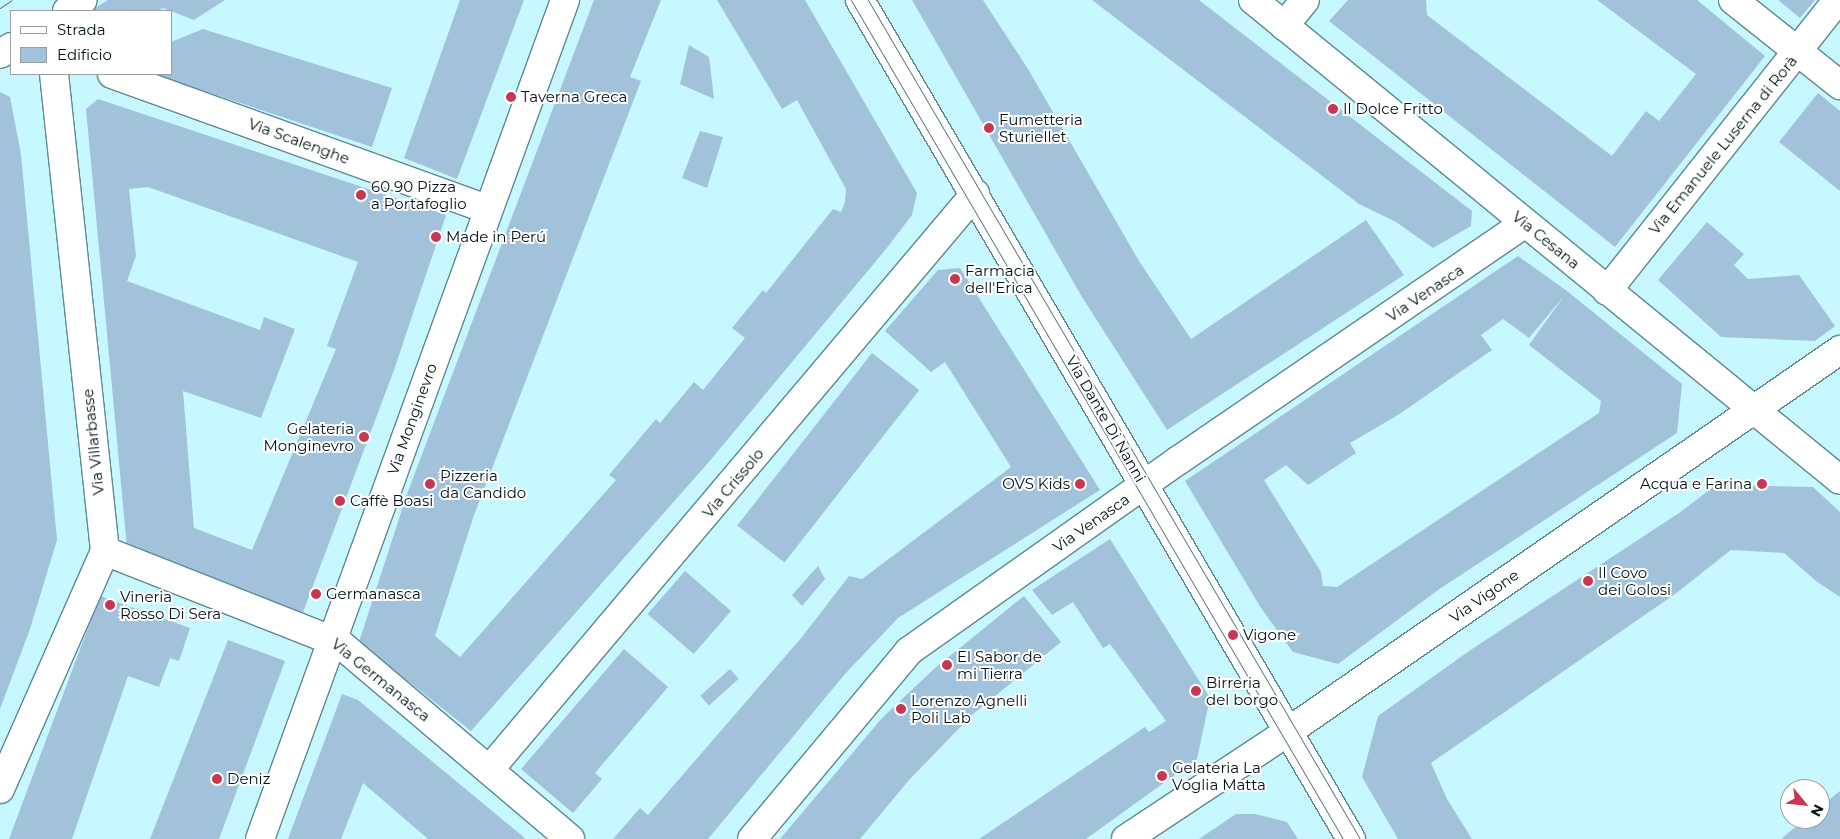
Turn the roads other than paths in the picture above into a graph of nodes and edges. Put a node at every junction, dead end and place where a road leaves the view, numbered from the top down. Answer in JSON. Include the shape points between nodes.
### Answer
{"nodes":[{"id":1,"x":83,"y":0,"type":"edge"},
{"id":2,"x":565,"y":0,"type":"edge"},
{"id":3,"x":860,"y":0,"type":"edge"},
{"id":4,"x":1253,"y":0,"type":"edge"},
{"id":5,"x":1305,"y":0,"type":"edge"},
{"id":6,"x":1733,"y":0,"type":"edge"},
{"id":7,"x":1838,"y":0,"type":"edge"},
{"id":8,"x":68,"y":10,"type":"edge"},
{"id":9,"x":1284,"y":26,"type":"junction"},
{"id":10,"x":1796,"y":52,"type":"junction"},
{"id":11,"x":54,"y":75,"type":"edge"},
{"id":12,"x":115,"y":75,"type":"edge"},
{"id":13,"x":1840,"y":85,"type":"edge"},
{"id":14,"x":975,"y":194,"type":"junction"},
{"id":15,"x":486,"y":209,"type":"junction"},
{"id":16,"x":1525,"y":223,"type":"junction"},
{"id":17,"x":1607,"y":291,"type":"junction"},
{"id":18,"x":1840,"y":350,"type":"edge"},
{"id":19,"x":1752,"y":410,"type":"junction"},
{"id":20,"x":1840,"y":480,"type":"edge"},
{"id":21,"x":1145,"y":486,"type":"junction"},
{"id":22,"x":105,"y":551,"type":"junction"},
{"id":23,"x":334,"y":640,"type":"junction"},
{"id":24,"x":1289,"y":731,"type":"junction"},
{"id":25,"x":489,"y":770,"type":"junction"},
{"id":26,"x":0,"y":789,"type":"edge"},
{"id":27,"x":260,"y":839,"type":"edge"},
{"id":28,"x":570,"y":839,"type":"edge"},
{"id":29,"x":752,"y":839,"type":"edge"},
{"id":30,"x":1126,"y":839,"type":"edge"},
{"id":31,"x":1351,"y":839,"type":"edge"}],
"edges":[{"from":1,"to":8,"type":"street"},
{"from":2,"to":15,"type":"street","name":"Via Monginevro"},
{"from":3,"to":14,"type":"street","name":"Via Dante Di Nanni"},
{"from":4,"to":9,"type":"street","name":"Via Cesana"},
{"from":5,"to":9,"type":"street"},
{"from":6,"to":10,"type":"street"},
{"from":7,"to":10,"type":"street","name":"Via Emanuele Luserna di Rorà"},
{"from":9,"to":16,"type":"street","name":"Via Cesana"},
{"from":10,"to":13,"type":"street"},
{"from":10,"to":17,"type":"street","name":"Via Emanuele Luserna di Rorà"},
{"from":11,"to":22,"type":"street","name":"Via Villarbasse"},
{"from":12,"to":15,"type":"street","name":"Via Scalenghe"},
{"from":14,"to":21,"type":"street","name":"Via Dante Di Nanni"},
{"from":14,"to":25,"type":"street","name":"Via Crissolo"},
{"from":15,"to":23,"type":"street","name":"Via Monginevro"},
{"from":16,"to":17,"type":"street","name":"Via Cesana"},
{"from":16,"to":21,"type":"street","name":"Via Venasca"},
{"from":17,"to":19,"type":"street","name":"Via Cesana"},
{"from":18,"to":19,"type":"street","name":"Via Vigone"},
{"from":19,"to":20,"type":"street","name":"Via Cesana"},
{"from":19,"to":24,"type":"street","name":"Via Vigone"},
{"from":21,"to":24,"type":"street","name":"Via Dante Di Nanni"},
{"from":21,"to":29,"type":"street","name":"Via Venasca","via":[[909,651]]},
{"from":22,"to":23,"type":"street","name":"Via Germanasca"},
{"from":22,"to":26,"type":"street","name":"Via Villarbasse"},
{"from":23,"to":25,"type":"street","name":"Via Germanasca"},
{"from":23,"to":27,"type":"street","name":"Via Monginevro"},
{"from":24,"to":30,"type":"street","name":"Via Vigone"},
{"from":24,"to":31,"type":"street","name":"Via Dante Di Nanni"},
{"from":25,"to":28,"type":"street","name":"Via Germanasca"}]}
